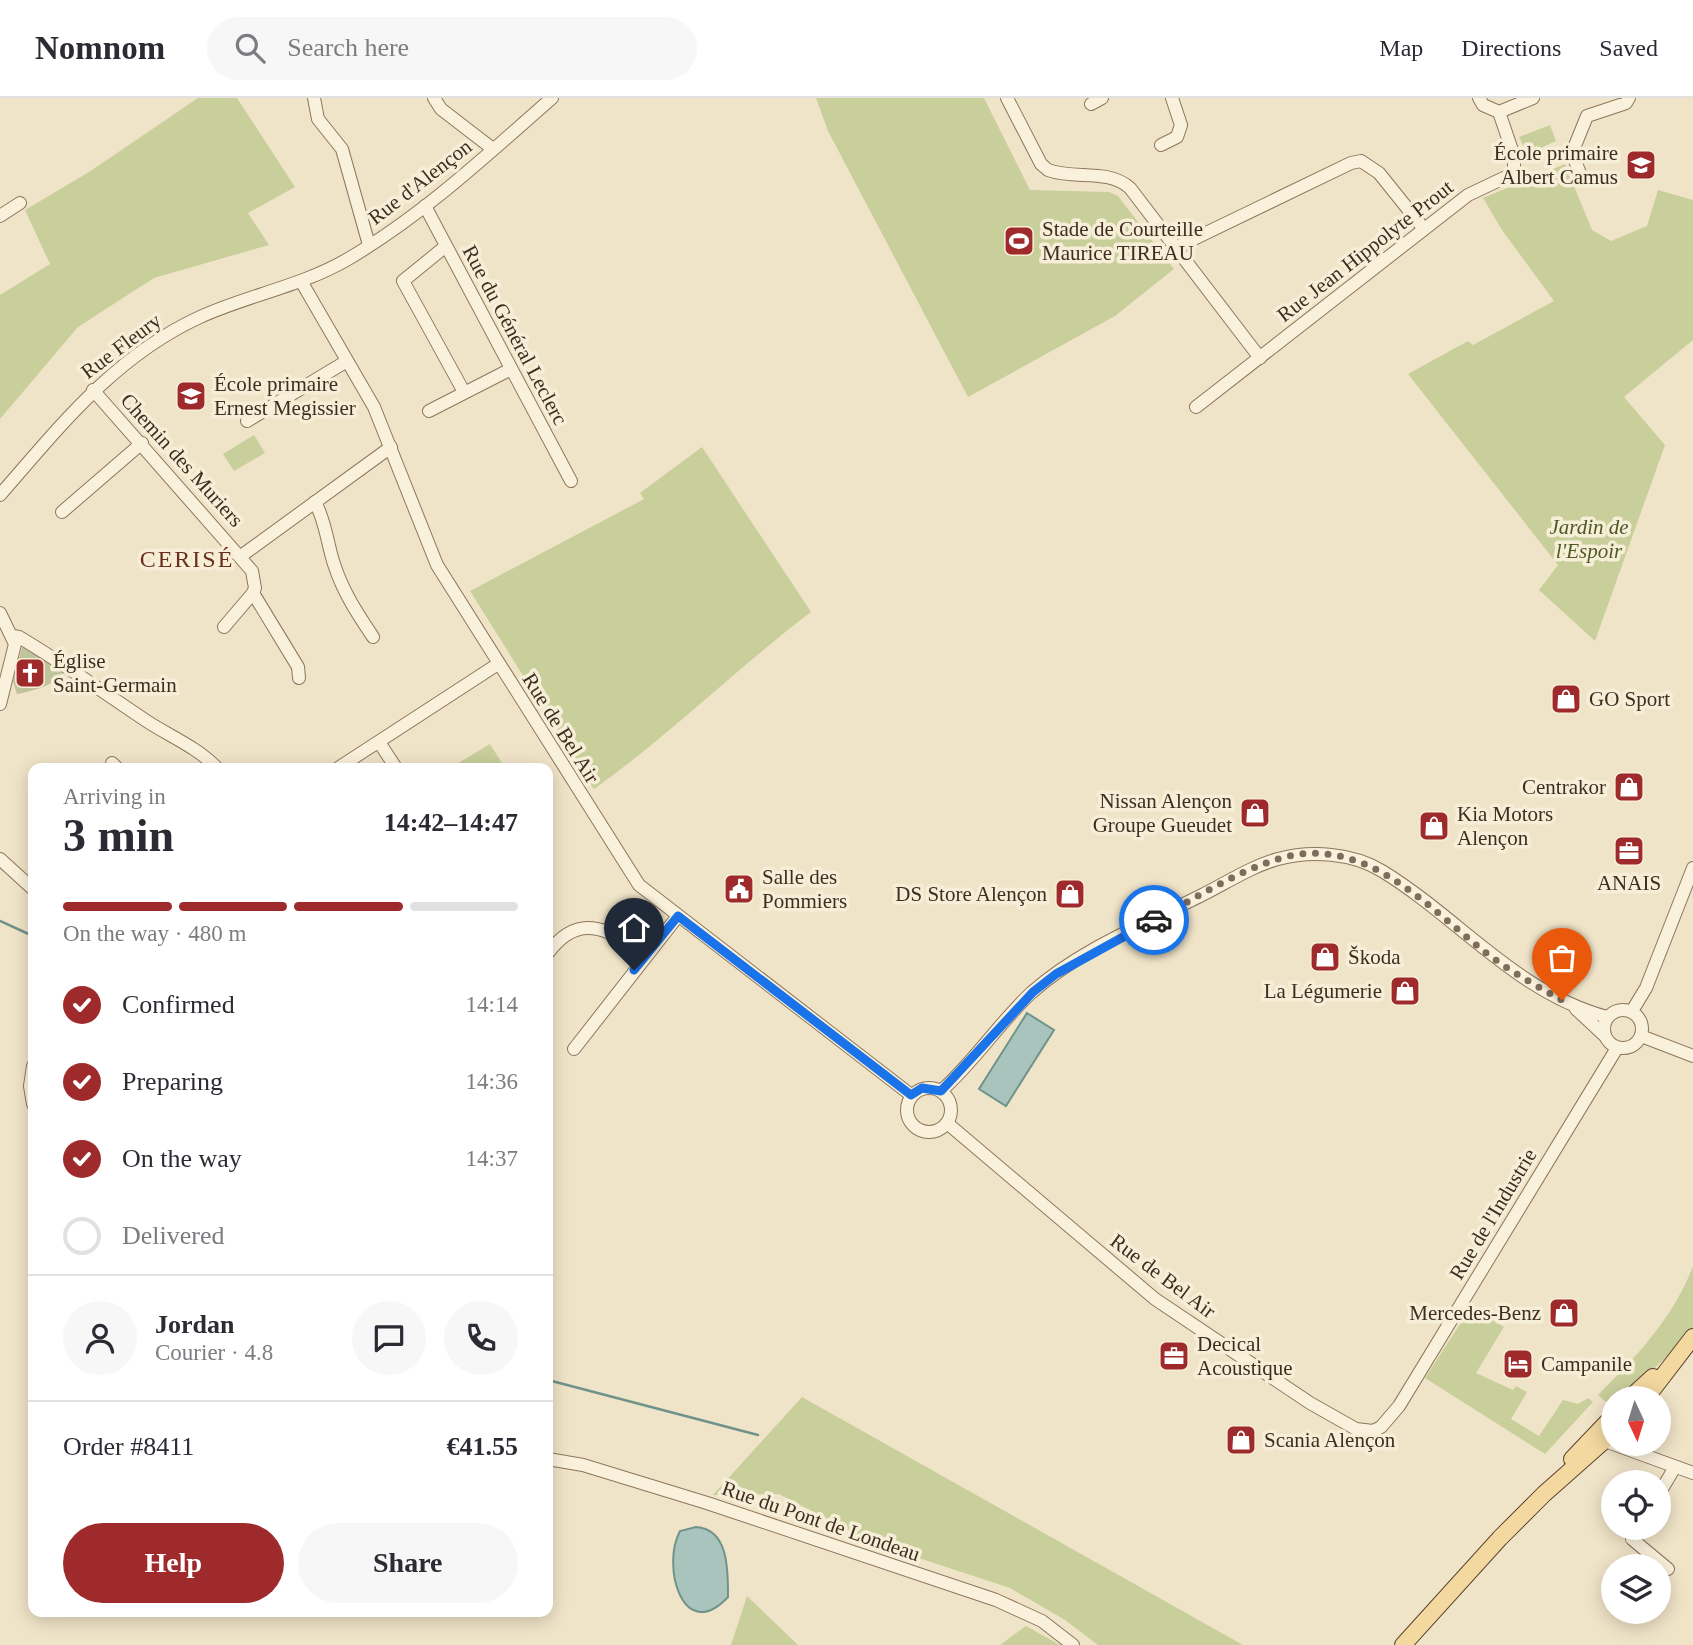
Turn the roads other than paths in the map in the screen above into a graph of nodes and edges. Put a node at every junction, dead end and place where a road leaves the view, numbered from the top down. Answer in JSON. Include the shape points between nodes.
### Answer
{"nodes":[{"id":1,"x":314,"y":98,"type":"edge"},
{"id":2,"x":434,"y":98,"type":"edge"},
{"id":3,"x":552,"y":98,"type":"edge"},
{"id":4,"x":1007,"y":98,"type":"edge"},
{"id":5,"x":1172,"y":98,"type":"edge"},
{"id":6,"x":1479,"y":98,"type":"edge"},
{"id":7,"x":1533,"y":98,"type":"edge"},
{"id":8,"x":1629,"y":98,"type":"edge"},
{"id":9,"x":1494,"y":111,"type":"junction"},
{"id":10,"x":1161,"y":145,"type":"dead end"},
{"id":11,"x":493,"y":149,"type":"junction"},
{"id":12,"x":1581,"y":176,"type":"dead end"},
{"id":13,"x":20,"y":203,"type":"dead end"},
{"id":14,"x":425,"y":206,"type":"junction"},
{"id":15,"x":0,"y":216,"type":"edge"},
{"id":16,"x":1424,"y":229,"type":"junction"},
{"id":17,"x":369,"y":245,"type":"junction"},
{"id":18,"x":446,"y":246,"type":"junction"},
{"id":19,"x":1175,"y":248,"type":"junction"},
{"id":20,"x":301,"y":281,"type":"junction"},
{"id":21,"x":1259,"y":358,"type":"junction"},
{"id":22,"x":347,"y":361,"type":"junction"},
{"id":23,"x":511,"y":369,"type":"junction"},
{"id":24,"x":93,"y":390,"type":"junction"},
{"id":25,"x":464,"y":392,"type":"junction"},
{"id":26,"x":1196,"y":407,"type":"dead end"},
{"id":27,"x":429,"y":411,"type":"dead end"},
{"id":28,"x":247,"y":421,"type":"dead end"},
{"id":29,"x":142,"y":443,"type":"junction"},
{"id":30,"x":391,"y":447,"type":"junction"},
{"id":31,"x":571,"y":481,"type":"dead end"},
{"id":32,"x":0,"y":495,"type":"edge"},
{"id":33,"x":315,"y":502,"type":"junction"},
{"id":34,"x":62,"y":512,"type":"dead end"},
{"id":35,"x":241,"y":556,"type":"junction"},
{"id":36,"x":253,"y":593,"type":"junction"},
{"id":37,"x":0,"y":613,"type":"edge"},
{"id":38,"x":223,"y":627,"type":"dead end"},
{"id":39,"x":13,"y":636,"type":"junction"},
{"id":40,"x":373,"y":637,"type":"dead end"},
{"id":41,"x":498,"y":664,"type":"junction"},
{"id":42,"x":299,"y":678,"type":"dead end"},
{"id":43,"x":0,"y":704,"type":"edge"},
{"id":44,"x":379,"y":742,"type":"junction"},
{"id":45,"x":212,"y":763,"type":"edge"},
{"id":46,"x":346,"y":763,"type":"edge"},
{"id":47,"x":393,"y":763,"type":"edge"},
{"id":48,"x":0,"y":859,"type":"edge"},
{"id":49,"x":1693,"y":869,"type":"edge"},
{"id":50,"x":28,"y":884,"type":"edge"},
{"id":51,"x":678,"y":916,"type":"junction"},
{"id":52,"x":553,"y":947,"type":"edge"},
{"id":53,"x":649,"y":951,"type":"junction"},
{"id":54,"x":1576,"y":1009,"type":"junction"},
{"id":55,"x":1632,"y":1011,"type":"junction"},
{"id":56,"x":1607,"y":1017,"type":"junction"},
{"id":57,"x":1604,"y":1035,"type":"junction"},
{"id":58,"x":1641,"y":1036,"type":"junction"},
{"id":59,"x":1617,"y":1048,"type":"junction"},
{"id":60,"x":574,"y":1049,"type":"dead end"},
{"id":61,"x":1693,"y":1056,"type":"edge"},
{"id":62,"x":941,"y":1091,"type":"junction"},
{"id":63,"x":911,"y":1095,"type":"junction"},
{"id":64,"x":947,"y":1123,"type":"junction"},
{"id":65,"x":1693,"y":1337,"type":"edge"},
{"id":66,"x":1681,"y":1352,"type":"junction"},
{"id":67,"x":1643,"y":1386,"type":"edge"},
{"id":68,"x":1655,"y":1386,"type":"edge"},
{"id":69,"x":1601,"y":1428,"type":"edge"},
{"id":70,"x":1373,"y":1431,"type":"joint"},
{"id":71,"x":1601,"y":1443,"type":"edge"},
{"id":72,"x":1650,"y":1456,"type":"edge"},
{"id":73,"x":1655,"y":1456,"type":"edge"},
{"id":74,"x":553,"y":1460,"type":"edge"},
{"id":75,"x":1660,"y":1461,"type":"junction"},
{"id":76,"x":1675,"y":1467,"type":"junction"},
{"id":77,"x":1693,"y":1473,"type":"edge"},
{"id":78,"x":1671,"y":1474,"type":"edge"},
{"id":79,"x":1544,"y":1494,"type":"junction"},
{"id":80,"x":1633,"y":1540,"type":"edge"},
{"id":81,"x":1650,"y":1554,"type":"edge"},
{"id":82,"x":1073,"y":1645,"type":"edge"},
{"id":83,"x":1404,"y":1645,"type":"edge"}],
"edges":[{"from":1,"to":17,"type":"street","via":[[318,119],[342,149]]},
{"from":2,"to":11,"type":"street","via":[[441,110]]},
{"from":3,"to":11,"type":"street","name":"Rue d'Alençon"},
{"from":4,"to":19,"type":"street","via":[[1041,164],[1048,170],[1121,180]]},
{"from":5,"to":10,"type":"street","via":[[1181,125],[1177,137]]},
{"from":6,"to":9,"type":"street"},
{"from":7,"to":9,"type":"street"},
{"from":8,"to":12,"type":"street","via":[[1587,116],[1572,153]]},
{"from":9,"to":16,"type":"street","name":"Rue Jean Hippolyte Prout","via":[[1514,156],[1514,169],[1468,195]]},
{"from":11,"to":14,"type":"street","name":"Rue d'Alençon"},
{"from":13,"to":15,"type":"street"},
{"from":14,"to":17,"type":"street","name":"Rue d'Alençon"},
{"from":14,"to":18,"type":"street","name":"Rue du Général Leclerc"},
{"from":16,"to":19,"type":"street","via":[[1379,173],[1361,161]]},
{"from":16,"to":21,"type":"street","name":"Rue Jean Hippolyte Prout"},
{"from":17,"to":20,"type":"street","name":"Rue d'Alençon"},
{"from":18,"to":23,"type":"street","name":"Rue du Général Leclerc"},
{"from":18,"to":25,"type":"street","via":[[403,281]]},
{"from":19,"to":21,"type":"street"},
{"from":20,"to":22,"type":"street","name":"Rue de Bel Air"},
{"from":20,"to":24,"type":"street","name":"Rue Fleury","via":[[227,305],[177,328]]},
{"from":21,"to":26,"type":"street","name":"Rue Jean Hippolyte Prout"},
{"from":22,"to":28,"type":"street"},
{"from":22,"to":30,"type":"street","name":"Rue de Bel Air"},
{"from":23,"to":25,"type":"street"},
{"from":23,"to":31,"type":"street","name":"Rue du Général Leclerc"},
{"from":24,"to":29,"type":"street","name":"Chemin des Muriers"},
{"from":24,"to":32,"type":"street","name":"Rue Fleury"},
{"from":25,"to":27,"type":"street"},
{"from":29,"to":34,"type":"street"},
{"from":29,"to":35,"type":"street","name":"Chemin des Muriers"},
{"from":30,"to":33,"type":"street"},
{"from":30,"to":41,"type":"street","name":"Rue de Bel Air","via":[[437,565]]},
{"from":33,"to":35,"type":"street"},
{"from":33,"to":40,"type":"street","via":[[346,596]]},
{"from":35,"to":36,"type":"street","name":"Chemin des Muriers","via":[[254,579]]},
{"from":36,"to":38,"type":"street"},
{"from":36,"to":42,"type":"street","name":"Chemin des Muriers","via":[[298,667]]},
{"from":37,"to":39,"type":"street"},
{"from":39,"to":43,"type":"street","via":[[15,652]]},
{"from":39,"to":45,"type":"street","via":[[72,668]]},
{"from":41,"to":44,"type":"street"},
{"from":41,"to":51,"type":"street","name":"Rue de Bel Air","via":[[639,885]]},
{"from":44,"to":46,"type":"street"},
{"from":44,"to":47,"type":"street"},
{"from":48,"to":50,"type":"street"},
{"from":49,"to":55,"type":"street","via":[[1646,988]]},
{"from":51,"to":53,"type":"street"},
{"from":51,"to":63,"type":"street","name":"Rue de Bel Air"},
{"from":52,"to":53,"type":"street","via":[[565,933],[586,926]]},
{"from":53,"to":60,"type":"street"},
{"from":54,"to":56,"type":"street"},
{"from":54,"to":57,"type":"street"},
{"from":54,"to":62,"type":"street","via":[[1483,950],[1380,869],[1329,854],[1302,855],[1278,859],[1246,873],[1116,938],[1056,974],[1004,1020]]},
{"from":55,"to":56,"type":"street","via":[[1619,1010]]},
{"from":55,"to":58,"type":"street","via":[[1640,1019]]},
{"from":56,"to":57,"type":"street"},
{"from":57,"to":59,"type":"street"},
{"from":58,"to":59,"type":"street","via":[[1634,1045]]},
{"from":58,"to":61,"type":"street"},
{"from":59,"to":70,"type":"street","name":"Rue de l'Industrie","via":[[1399,1406]]},
{"from":62,"to":63,"type":"street","via":[[922,1088]]},
{"from":62,"to":64,"type":"street","via":[[950,1103]]},
{"from":63,"to":64,"type":"street","via":[[907,1116],[916,1129],[936,1131]]},
{"from":64,"to":70,"type":"street","name":"Rue de Bel Air","via":[[1155,1299],[1310,1403],[1356,1429]]},
{"from":65,"to":66,"type":"main road"},
{"from":66,"to":67,"type":"main road"},
{"from":66,"to":68,"type":"main road"},
{"from":69,"to":79,"type":"main road"},
{"from":71,"to":79,"type":"main road"},
{"from":72,"to":75,"type":"street"},
{"from":73,"to":75,"type":"street"},
{"from":74,"to":82,"type":"street","name":"Rue du Pont de Londeau","via":[[707,1503],[996,1600],[1042,1621]]},
{"from":75,"to":76,"type":"street"},
{"from":76,"to":77,"type":"street"},
{"from":76,"to":78,"type":"street"},
{"from":79,"to":83,"type":"main road","via":[[1446,1594]]},
{"from":80,"to":81,"type":"street"}]}
